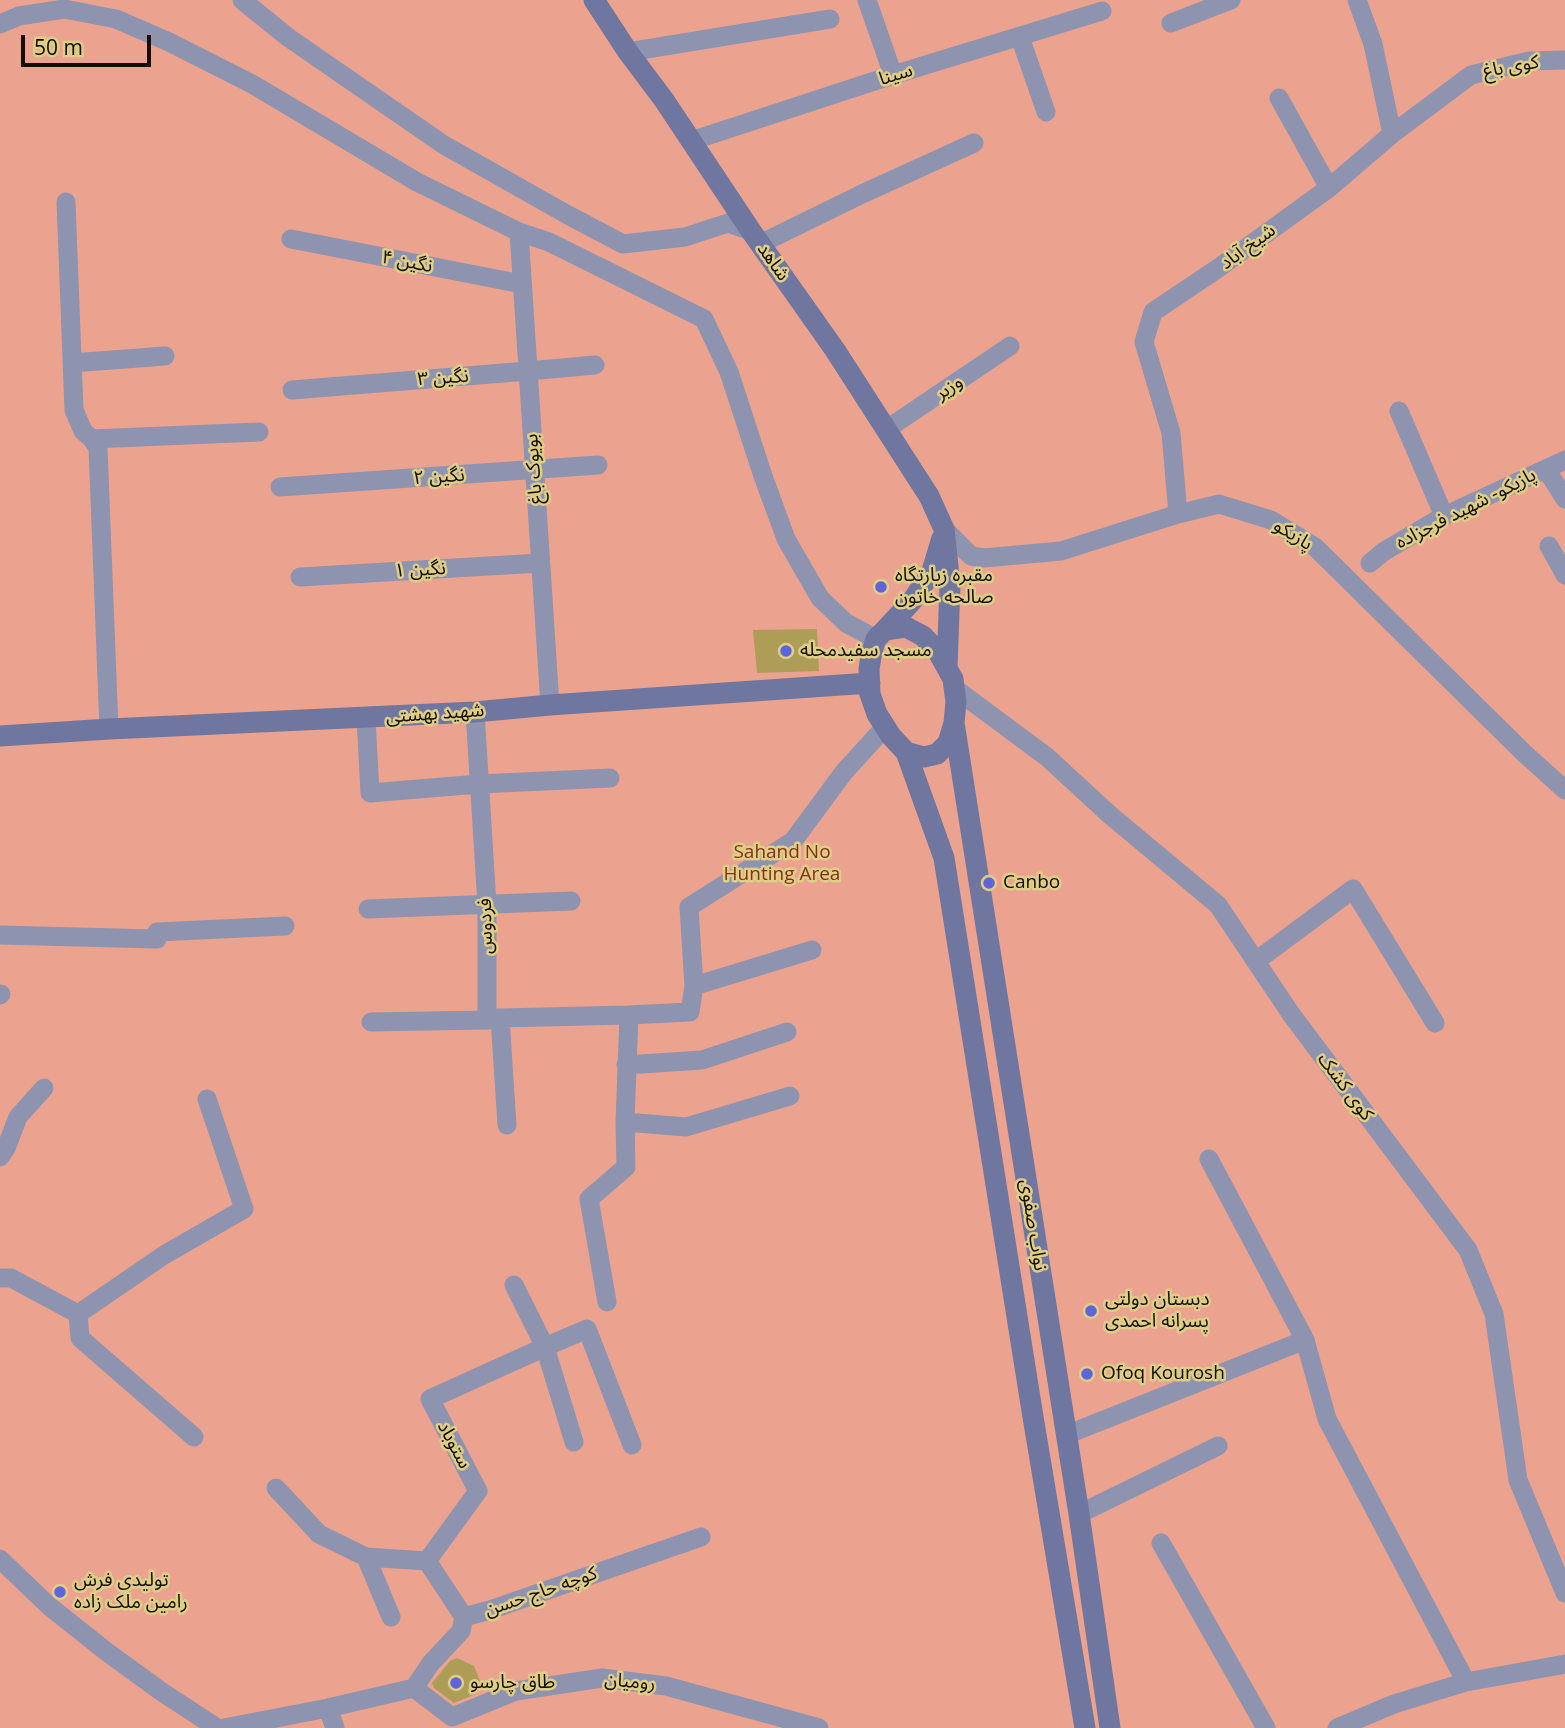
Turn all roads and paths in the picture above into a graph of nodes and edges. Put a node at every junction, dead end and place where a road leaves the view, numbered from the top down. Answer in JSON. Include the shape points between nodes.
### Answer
{"nodes":[{"id":1,"x":242,"y":0,"type":"edge"},
{"id":2,"x":594,"y":0,"type":"edge"},
{"id":3,"x":867,"y":0,"type":"edge"},
{"id":4,"x":1231,"y":0,"type":"edge"},
{"id":5,"x":1357,"y":0,"type":"edge"},
{"id":6,"x":1102,"y":12,"type":"dead end"},
{"id":7,"x":830,"y":19,"type":"dead end"},
{"id":8,"x":1171,"y":23,"type":"dead end"},
{"id":9,"x":0,"y":24,"type":"edge"},
{"id":10,"x":1020,"y":37,"type":"junction"},
{"id":11,"x":628,"y":52,"type":"junction"},
{"id":12,"x":1565,"y":60,"type":"edge"},
{"id":13,"x":893,"y":75,"type":"junction"},
{"id":14,"x":1279,"y":98,"type":"dead end"},
{"id":15,"x":1046,"y":112,"type":"dead end"},
{"id":16,"x":1392,"y":134,"type":"junction"},
{"id":17,"x":691,"y":141,"type":"junction"},
{"id":18,"x":974,"y":143,"type":"dead end"},
{"id":19,"x":1329,"y":188,"type":"junction"},
{"id":20,"x":66,"y":202,"type":"dead end"},
{"id":21,"x":568,"y":215,"type":"junction"},
{"id":22,"x":519,"y":232,"type":"junction"},
{"id":23,"x":755,"y":237,"type":"junction"},
{"id":24,"x":291,"y":239,"type":"dead end"},
{"id":25,"x":549,"y":242,"type":"junction"},
{"id":26,"x":522,"y":284,"type":"junction"},
{"id":27,"x":1010,"y":346,"type":"dead end"},
{"id":28,"x":166,"y":356,"type":"dead end"},
{"id":29,"x":72,"y":363,"type":"junction"},
{"id":30,"x":595,"y":365,"type":"dead end"},
{"id":31,"x":528,"y":372,"type":"junction"},
{"id":32,"x":292,"y":390,"type":"dead end"},
{"id":33,"x":1399,"y":411,"type":"dead end"},
{"id":34,"x":887,"y":429,"type":"junction"},
{"id":35,"x":259,"y":432,"type":"dead end"},
{"id":36,"x":92,"y":439,"type":"junction"},
{"id":37,"x":1565,"y":460,"type":"edge"},
{"id":38,"x":598,"y":465,"type":"dead end"},
{"id":39,"x":1546,"y":469,"type":"junction"},
{"id":40,"x":534,"y":470,"type":"junction"},
{"id":41,"x":280,"y":487,"type":"dead end"},
{"id":42,"x":1565,"y":499,"type":"edge"},
{"id":43,"x":1178,"y":514,"type":"junction"},
{"id":44,"x":1444,"y":516,"type":"junction"},
{"id":45,"x":944,"y":529,"type":"junction"},
{"id":46,"x":1549,"y":546,"type":"dead end"},
{"id":47,"x":540,"y":563,"type":"junction"},
{"id":48,"x":1370,"y":563,"type":"dead end"},
{"id":49,"x":1565,"y":575,"type":"edge"},
{"id":50,"x":300,"y":577,"type":"dead end"},
{"id":51,"x":881,"y":634,"type":"junction"},
{"id":52,"x":951,"y":678,"type":"junction"},
{"id":53,"x":870,"y":682,"type":"junction"},
{"id":54,"x":550,"y":705,"type":"junction"},
{"id":55,"x":475,"y":712,"type":"junction"},
{"id":56,"x":366,"y":718,"type":"junction"},
{"id":57,"x":954,"y":723,"type":"junction"},
{"id":58,"x":885,"y":727,"type":"junction"},
{"id":59,"x":109,"y":729,"type":"junction"},
{"id":60,"x":0,"y":736,"type":"edge"},
{"id":61,"x":906,"y":752,"type":"junction"},
{"id":62,"x":610,"y":778,"type":"dead end"},
{"id":63,"x":479,"y":784,"type":"junction"},
{"id":64,"x":1565,"y":790,"type":"edge"},
{"id":65,"x":571,"y":901,"type":"dead end"},
{"id":66,"x":487,"y":905,"type":"junction"},
{"id":67,"x":368,"y":909,"type":"dead end"},
{"id":68,"x":285,"y":926,"type":"dead end"},
{"id":69,"x":0,"y":934,"type":"edge"},
{"id":70,"x":812,"y":950,"type":"dead end"},
{"id":71,"x":1255,"y":961,"type":"junction"},
{"id":72,"x":694,"y":986,"type":"junction"},
{"id":73,"x":629,"y":1015,"type":"junction"},
{"id":74,"x":494,"y":1019,"type":"junction"},
{"id":75,"x":371,"y":1022,"type":"dead end"},
{"id":76,"x":1435,"y":1023,"type":"dead end"},
{"id":77,"x":787,"y":1032,"type":"dead end"},
{"id":78,"x":626,"y":1065,"type":"junction"},
{"id":79,"x":44,"y":1088,"type":"dead end"},
{"id":80,"x":790,"y":1096,"type":"dead end"},
{"id":81,"x":207,"y":1099,"type":"dead end"},
{"id":82,"x":625,"y":1122,"type":"junction"},
{"id":83,"x":507,"y":1125,"type":"dead end"},
{"id":84,"x":0,"y":1157,"type":"edge"},
{"id":85,"x":1209,"y":1159,"type":"dead end"},
{"id":86,"x":0,"y":1279,"type":"edge"},
{"id":87,"x":514,"y":1285,"type":"dead end"},
{"id":88,"x":607,"y":1302,"type":"dead end"},
{"id":89,"x":78,"y":1314,"type":"junction"},
{"id":90,"x":1305,"y":1340,"type":"junction"},
{"id":91,"x":545,"y":1347,"type":"junction"},
{"id":92,"x":1066,"y":1434,"type":"junction"},
{"id":93,"x":194,"y":1437,"type":"dead end"},
{"id":94,"x":574,"y":1442,"type":"dead end"},
{"id":95,"x":632,"y":1445,"type":"dead end"},
{"id":96,"x":1218,"y":1446,"type":"dead end"},
{"id":97,"x":276,"y":1488,"type":"dead end"},
{"id":98,"x":1079,"y":1514,"type":"junction"},
{"id":99,"x":701,"y":1537,"type":"dead end"},
{"id":100,"x":1161,"y":1543,"type":"dead end"},
{"id":101,"x":366,"y":1557,"type":"junction"},
{"id":102,"x":0,"y":1559,"type":"edge"},
{"id":103,"x":427,"y":1561,"type":"junction"},
{"id":104,"x":1565,"y":1593,"type":"edge"},
{"id":105,"x":464,"y":1616,"type":"junction"},
{"id":106,"x":391,"y":1617,"type":"dead end"},
{"id":107,"x":1565,"y":1664,"type":"edge"},
{"id":108,"x":1466,"y":1682,"type":"junction"},
{"id":109,"x":414,"y":1688,"type":"junction"},
{"id":110,"x":328,"y":1708,"type":"junction"},
{"id":111,"x":454,"y":1723,"type":"edge"},
{"id":112,"x":217,"y":1728,"type":"edge"},
{"id":113,"x":224,"y":1728,"type":"edge"},
{"id":114,"x":335,"y":1728,"type":"edge"},
{"id":115,"x":819,"y":1728,"type":"edge"},
{"id":116,"x":1085,"y":1728,"type":"edge"},
{"id":117,"x":1110,"y":1728,"type":"edge"},
{"id":118,"x":1266,"y":1728,"type":"edge"},
{"id":119,"x":1337,"y":1728,"type":"edge"}],
"edges":[{"from":1,"to":21,"type":"street","via":[[444,145]]},
{"from":2,"to":11,"type":"street","name":"شاهد"},
{"from":3,"to":13,"type":"street"},
{"from":4,"to":8,"type":"street"},
{"from":5,"to":16,"type":"street","via":[[1373,44]]},
{"from":6,"to":10,"type":"street","name":"سینا"},
{"from":7,"to":11,"type":"street"},
{"from":9,"to":22,"type":"street","via":[[64,9],[116,19],[252,84],[417,182]]},
{"from":10,"to":13,"type":"street","name":"سینا"},
{"from":10,"to":15,"type":"street"},
{"from":11,"to":17,"type":"street","name":"شاهد"},
{"from":12,"to":16,"type":"street","name":"کوی باغ","via":[[1529,61],[1471,75]]},
{"from":13,"to":17,"type":"street","name":"سینا"},
{"from":14,"to":19,"type":"street"},
{"from":16,"to":19,"type":"street","name":"شیخ آباد"},
{"from":17,"to":23,"type":"street","name":"شاهد"},
{"from":18,"to":23,"type":"street"},
{"from":19,"to":43,"type":"street","name":"شیخ آباد","via":[[1153,312],[1144,342],[1171,432]]},
{"from":20,"to":29,"type":"street"},
{"from":21,"to":23,"type":"street","via":[[623,244],[685,237],[728,223]]},
{"from":21,"to":25,"type":"street"},
{"from":22,"to":25,"type":"street"},
{"from":22,"to":26,"type":"street","name":"بویوک باغ"},
{"from":23,"to":34,"type":"street","name":"شاهد"},
{"from":24,"to":26,"type":"street","name":"نگین ۴"},
{"from":25,"to":51,"type":"street","via":[[704,319],[729,372],[786,539],[820,598],[846,623]]},
{"from":26,"to":31,"type":"street","name":"بویوک باغ"},
{"from":27,"to":34,"type":"street","name":"وزیر"},
{"from":28,"to":29,"type":"street"},
{"from":29,"to":36,"type":"street","via":[[74,410]]},
{"from":30,"to":31,"type":"street","name":"نگین ۳"},
{"from":31,"to":32,"type":"street","name":"نگین ۳"},
{"from":31,"to":40,"type":"street","name":"بویوک باغ"},
{"from":33,"to":44,"type":"street"},
{"from":34,"to":45,"type":"street","name":"شاهد"},
{"from":35,"to":36,"type":"street"},
{"from":36,"to":59,"type":"street","via":[[98,448]]},
{"from":37,"to":39,"type":"street","name":"پازیکو- شهید فرجزاده"},
{"from":38,"to":40,"type":"street","name":"نگین ۲"},
{"from":39,"to":42,"type":"street"},
{"from":39,"to":44,"type":"street","name":"پازیکو- شهید فرجزاده"},
{"from":40,"to":41,"type":"street","name":"نگین ۲"},
{"from":40,"to":47,"type":"street","name":"بویوک باغ"},
{"from":43,"to":45,"type":"street","name":"پازیکو","via":[[1061,551],[984,558],[971,556]]},
{"from":43,"to":64,"type":"street","name":"پازیکو","via":[[1219,504],[1271,520],[1315,547]]},
{"from":44,"to":48,"type":"street","name":"پازیکو- شهید فرجزاده"},
{"from":45,"to":51,"type":"street","via":[[932,571]]},
{"from":45,"to":52,"type":"street","name":"شاهد"},
{"from":46,"to":49,"type":"street"},
{"from":47,"to":50,"type":"street","name":"نگین ۱"},
{"from":47,"to":54,"type":"street","name":"بویوک باغ"},
{"from":51,"to":52,"type":"street","via":[[906,627],[923,636],[938,652]]},
{"from":51,"to":53,"type":"street","via":[[872,651]]},
{"from":52,"to":57,"type":"street"},
{"from":52,"to":71,"type":"street","name":"کوی کشک","via":[[1218,905]]},
{"from":53,"to":54,"type":"street","name":"شهید بهشتی"},
{"from":53,"to":58,"type":"street","via":[[870,694]]},
{"from":54,"to":55,"type":"street","name":"شهید بهشتی"},
{"from":55,"to":56,"type":"street","name":"شهید بهشتی"},
{"from":55,"to":63,"type":"street","name":"فردوس"},
{"from":56,"to":59,"type":"street","name":"شهید بهشتی"},
{"from":56,"to":63,"type":"street","via":[[370,793]]},
{"from":57,"to":61,"type":"street","via":[[948,743],[937,754],[924,757]]},
{"from":57,"to":92,"type":"street","name":"نواب صفوی"},
{"from":58,"to":61,"type":"street"},
{"from":58,"to":72,"type":"street","via":[[844,772],[793,841],[689,907]]},
{"from":59,"to":60,"type":"street","name":"شهید بهشتی"},
{"from":61,"to":116,"type":"street","name":"نواب صفوی","via":[[944,858]]},
{"from":62,"to":63,"type":"street"},
{"from":63,"to":66,"type":"street","name":"فردوس"},
{"from":65,"to":66,"type":"street"},
{"from":66,"to":67,"type":"street"},
{"from":66,"to":74,"type":"street","name":"فردوس"},
{"from":68,"to":69,"type":"street","via":[[157,932],[157,939]]},
{"from":70,"to":72,"type":"street"},
{"from":71,"to":76,"type":"street","via":[[1353,889]]},
{"from":71,"to":104,"type":"street","name":"کوی کشک","via":[[1468,1250],[1494,1314],[1518,1480]]},
{"from":72,"to":73,"type":"street","via":[[690,1012]]},
{"from":73,"to":74,"type":"street"},
{"from":73,"to":78,"type":"street"},
{"from":74,"to":75,"type":"street"},
{"from":74,"to":83,"type":"street","name":"فردوس"},
{"from":77,"to":78,"type":"street","via":[[702,1060]]},
{"from":78,"to":82,"type":"street"},
{"from":79,"to":84,"type":"street","via":[[18,1116]]},
{"from":80,"to":82,"type":"street","via":[[686,1127]]},
{"from":81,"to":89,"type":"street","via":[[244,1209],[164,1255]]},
{"from":82,"to":88,"type":"street","via":[[626,1167],[589,1199]]},
{"from":85,"to":90,"type":"street"},
{"from":86,"to":89,"type":"street","via":[[11,1278]]},
{"from":87,"to":91,"type":"street"},
{"from":89,"to":93,"type":"street","via":[[80,1338]]},
{"from":90,"to":92,"type":"street"},
{"from":90,"to":108,"type":"street","via":[[1327,1419]]},
{"from":91,"to":94,"type":"street"},
{"from":91,"to":95,"type":"street","via":[[587,1329]]},
{"from":91,"to":103,"type":"street","name":"ستوباد","via":[[430,1399],[478,1491]]},
{"from":92,"to":98,"type":"street","name":"نواب صفوی"},
{"from":96,"to":98,"type":"street"},
{"from":97,"to":101,"type":"street","via":[[319,1534]]},
{"from":98,"to":117,"type":"street","name":"نواب صفوی"},
{"from":99,"to":105,"type":"street","name":"کوچه حاج حسن"},
{"from":100,"to":118,"type":"street"},
{"from":101,"to":103,"type":"street"},
{"from":101,"to":106,"type":"street"},
{"from":102,"to":112,"type":"street","via":[[107,1652]]},
{"from":103,"to":105,"type":"street"},
{"from":105,"to":109,"type":"street","name":"کوچه حاج حسن","via":[[461,1631]]},
{"from":107,"to":108,"type":"street"},
{"from":108,"to":119,"type":"street"},
{"from":109,"to":110,"type":"street"},
{"from":109,"to":111,"type":"street","name":"رومیان"},
{"from":110,"to":113,"type":"street"},
{"from":110,"to":114,"type":"street"},
{"from":111,"to":115,"type":"street","name":"رومیان","via":[[516,1691],[602,1678],[666,1686]]}]}
